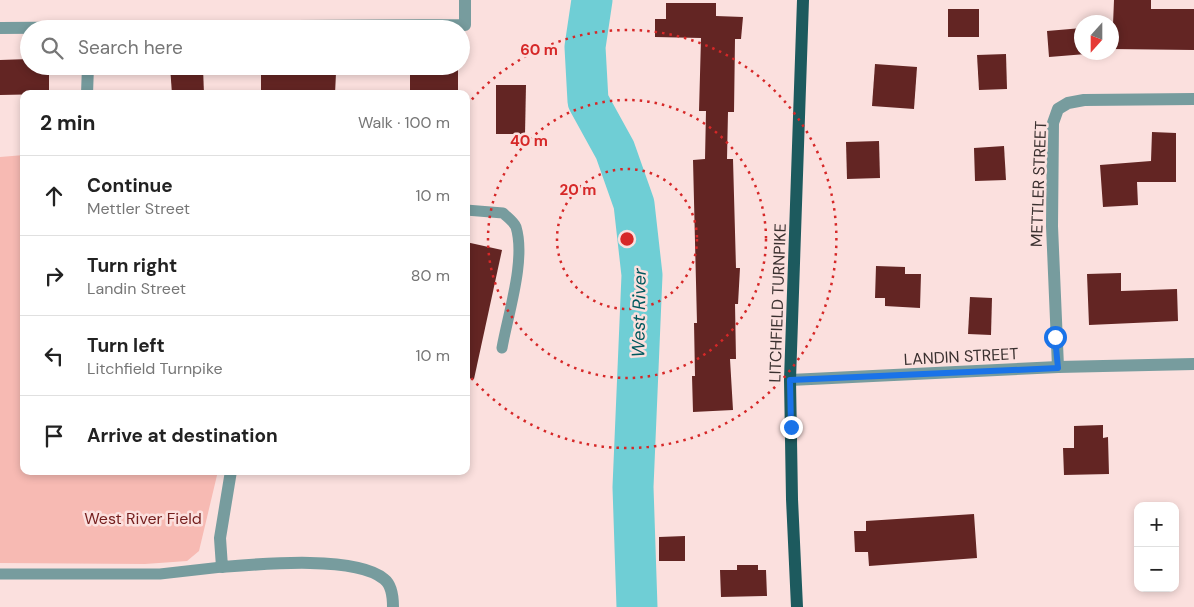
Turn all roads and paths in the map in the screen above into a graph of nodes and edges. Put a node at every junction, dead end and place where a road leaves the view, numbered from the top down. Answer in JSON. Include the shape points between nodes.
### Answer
{"nodes":[{"id":1,"x":465,"y":0,"type":"edge"},
{"id":2,"x":803,"y":0,"type":"edge"},
{"id":3,"x":465,"y":20,"type":"edge"},
{"id":4,"x":0,"y":28,"type":"edge"},
{"id":5,"x":20,"y":28,"type":"edge"},
{"id":6,"x":88,"y":75,"type":"edge"},
{"id":7,"x":87,"y":90,"type":"edge"},
{"id":8,"x":1194,"y":99,"type":"edge"},
{"id":9,"x":470,"y":210,"type":"edge"},
{"id":10,"x":502,"y":348,"type":"dead end"},
{"id":11,"x":1194,"y":364,"type":"edge"},
{"id":12,"x":1058,"y":368,"type":"junction"},
{"id":13,"x":790,"y":380,"type":"junction"},
{"id":14,"x":230,"y":475,"type":"edge"},
{"id":15,"x":222,"y":567,"type":"junction"},
{"id":16,"x":0,"y":574,"type":"edge"},
{"id":17,"x":393,"y":607,"type":"edge"},
{"id":18,"x":797,"y":607,"type":"edge"}],
"edges":[{"from":1,"to":3,"type":"street"},
{"from":2,"to":13,"type":"main road","name":"LITCHFIELD TURNPIKE"},
{"from":4,"to":5,"type":"street"},
{"from":6,"to":7,"type":"street"},
{"from":8,"to":12,"type":"street","name":"METTLER STREET","via":[[1084,100],[1058,109],[1053,123],[1052,226]]},
{"from":9,"to":10,"type":"lane","via":[[503,213],[515,226],[518,265]]},
{"from":11,"to":12,"type":"street","name":"LANDIN STREET"},
{"from":12,"to":13,"type":"street","name":"LANDIN STREET"},
{"from":13,"to":18,"type":"main road","name":"LITCHFIELD TURNPIKE"},
{"from":14,"to":15,"type":"street","via":[[220,538]]},
{"from":15,"to":16,"type":"lane","via":[[160,574]]},
{"from":15,"to":17,"type":"street","via":[[297,564],[357,567],[385,580],[391,590]]}]}
